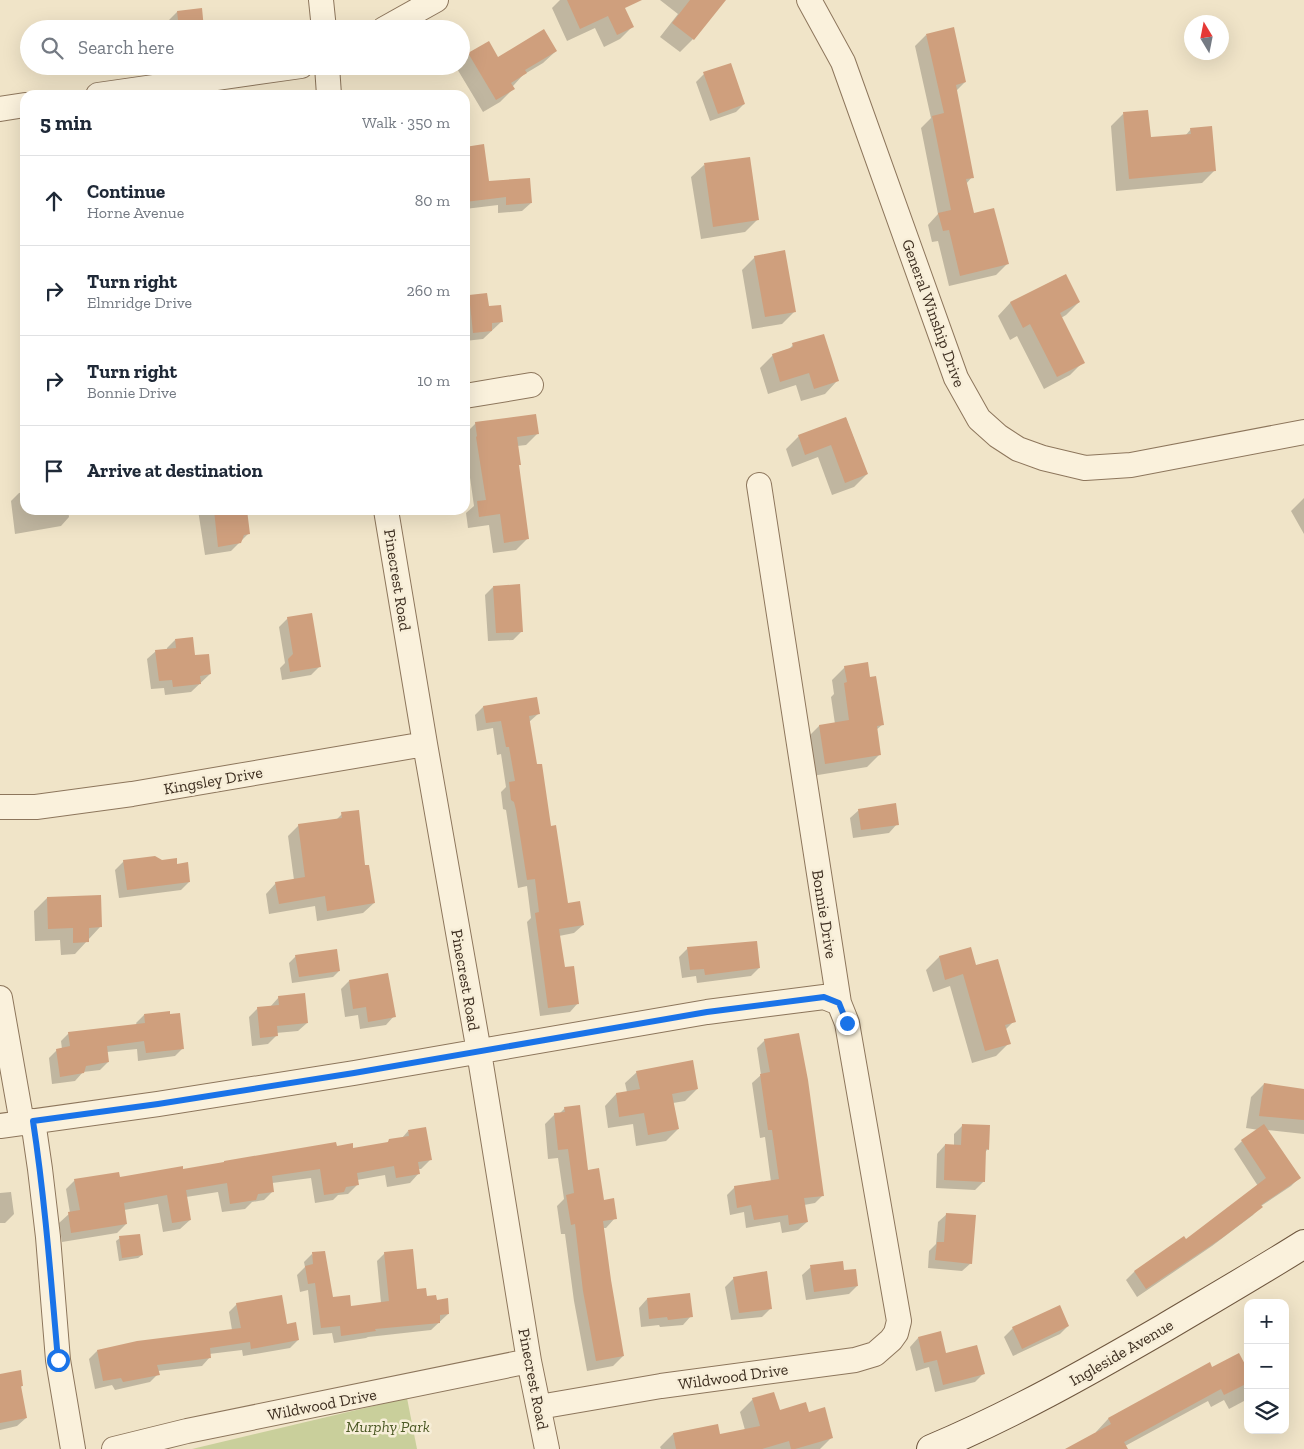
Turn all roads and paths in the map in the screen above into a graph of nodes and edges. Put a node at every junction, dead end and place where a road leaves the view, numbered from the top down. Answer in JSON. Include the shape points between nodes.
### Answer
{"nodes":[{"id":1,"x":321,"y":0,"type":"edge"},
{"id":2,"x":436,"y":0,"type":"edge"},
{"id":3,"x":810,"y":0,"type":"edge"},
{"id":4,"x":323,"y":20,"type":"edge"},
{"id":5,"x":400,"y":20,"type":"edge"},
{"id":6,"x":238,"y":75,"type":"edge"},
{"id":7,"x":327,"y":75,"type":"edge"},
{"id":8,"x":133,"y":90,"type":"edge"},
{"id":9,"x":328,"y":90,"type":"edge"},
{"id":10,"x":20,"y":106,"type":"edge"},
{"id":11,"x":0,"y":109,"type":"edge"},
{"id":12,"x":531,"y":385,"type":"dead end"},
{"id":13,"x":470,"y":395,"type":"edge"},
{"id":14,"x":1304,"y":432,"type":"edge"},
{"id":15,"x":759,"y":485,"type":"dead end"},
{"id":16,"x":387,"y":515,"type":"edge"},
{"id":17,"x":425,"y":744,"type":"junction"},
{"id":18,"x":0,"y":807,"type":"edge"},
{"id":19,"x":0,"y":998,"type":"edge"},
{"id":20,"x":839,"y":1003,"type":"junction"},
{"id":21,"x":479,"y":1052,"type":"junction"},
{"id":22,"x":18,"y":1123,"type":"edge"},
{"id":23,"x":1304,"y":1244,"type":"edge"},
{"id":24,"x":891,"y":1340,"type":"joint"},
{"id":25,"x":530,"y":1361,"type":"junction"},
{"id":26,"x":539,"y":1407,"type":"junction"},
{"id":27,"x":73,"y":1449,"type":"edge"},
{"id":28,"x":114,"y":1449,"type":"edge"},
{"id":29,"x":547,"y":1449,"type":"edge"},
{"id":30,"x":931,"y":1449,"type":"edge"}],
"edges":[{"from":1,"to":4,"type":"street"},
{"from":2,"to":5,"type":"street"},
{"from":3,"to":14,"type":"street","name":"General Winship Drive","via":[[843,62],[956,378],[979,419],[998,436],[1018,449],[1085,468],[1131,465]]},
{"from":6,"to":8,"type":"street"},
{"from":7,"to":9,"type":"street"},
{"from":10,"to":11,"type":"street"},
{"from":12,"to":13,"type":"street"},
{"from":15,"to":20,"type":"street","name":"Bonnie Drive"},
{"from":16,"to":17,"type":"street","name":"Pinecrest Road"},
{"from":17,"to":18,"type":"street","name":"Kingsley Drive","via":[[132,794],[36,807]]},
{"from":17,"to":21,"type":"street","name":"Pinecrest Road"},
{"from":19,"to":22,"type":"street"},
{"from":20,"to":21,"type":"street","via":[[824,997],[707,1012]]},
{"from":20,"to":24,"type":"street","name":"Bonnie Drive","via":[[847,1023],[899,1321]]},
{"from":21,"to":22,"type":"street","via":[[158,1104]]},
{"from":21,"to":25,"type":"street","name":"Pinecrest Road"},
{"from":22,"to":27,"type":"street","via":[[40,1169],[58,1360]]},
{"from":23,"to":30,"type":"street","name":"Ingleside Avenue","via":[[1083,1376]]},
{"from":24,"to":26,"type":"street","name":"Wildwood Drive","via":[[875,1354],[855,1360],[661,1386]]},
{"from":25,"to":26,"type":"street","name":"Pinecrest Road"},
{"from":25,"to":28,"type":"street","name":"Wildwood Drive","via":[[187,1431]]},
{"from":26,"to":29,"type":"street","name":"Pinecrest Road"}]}
